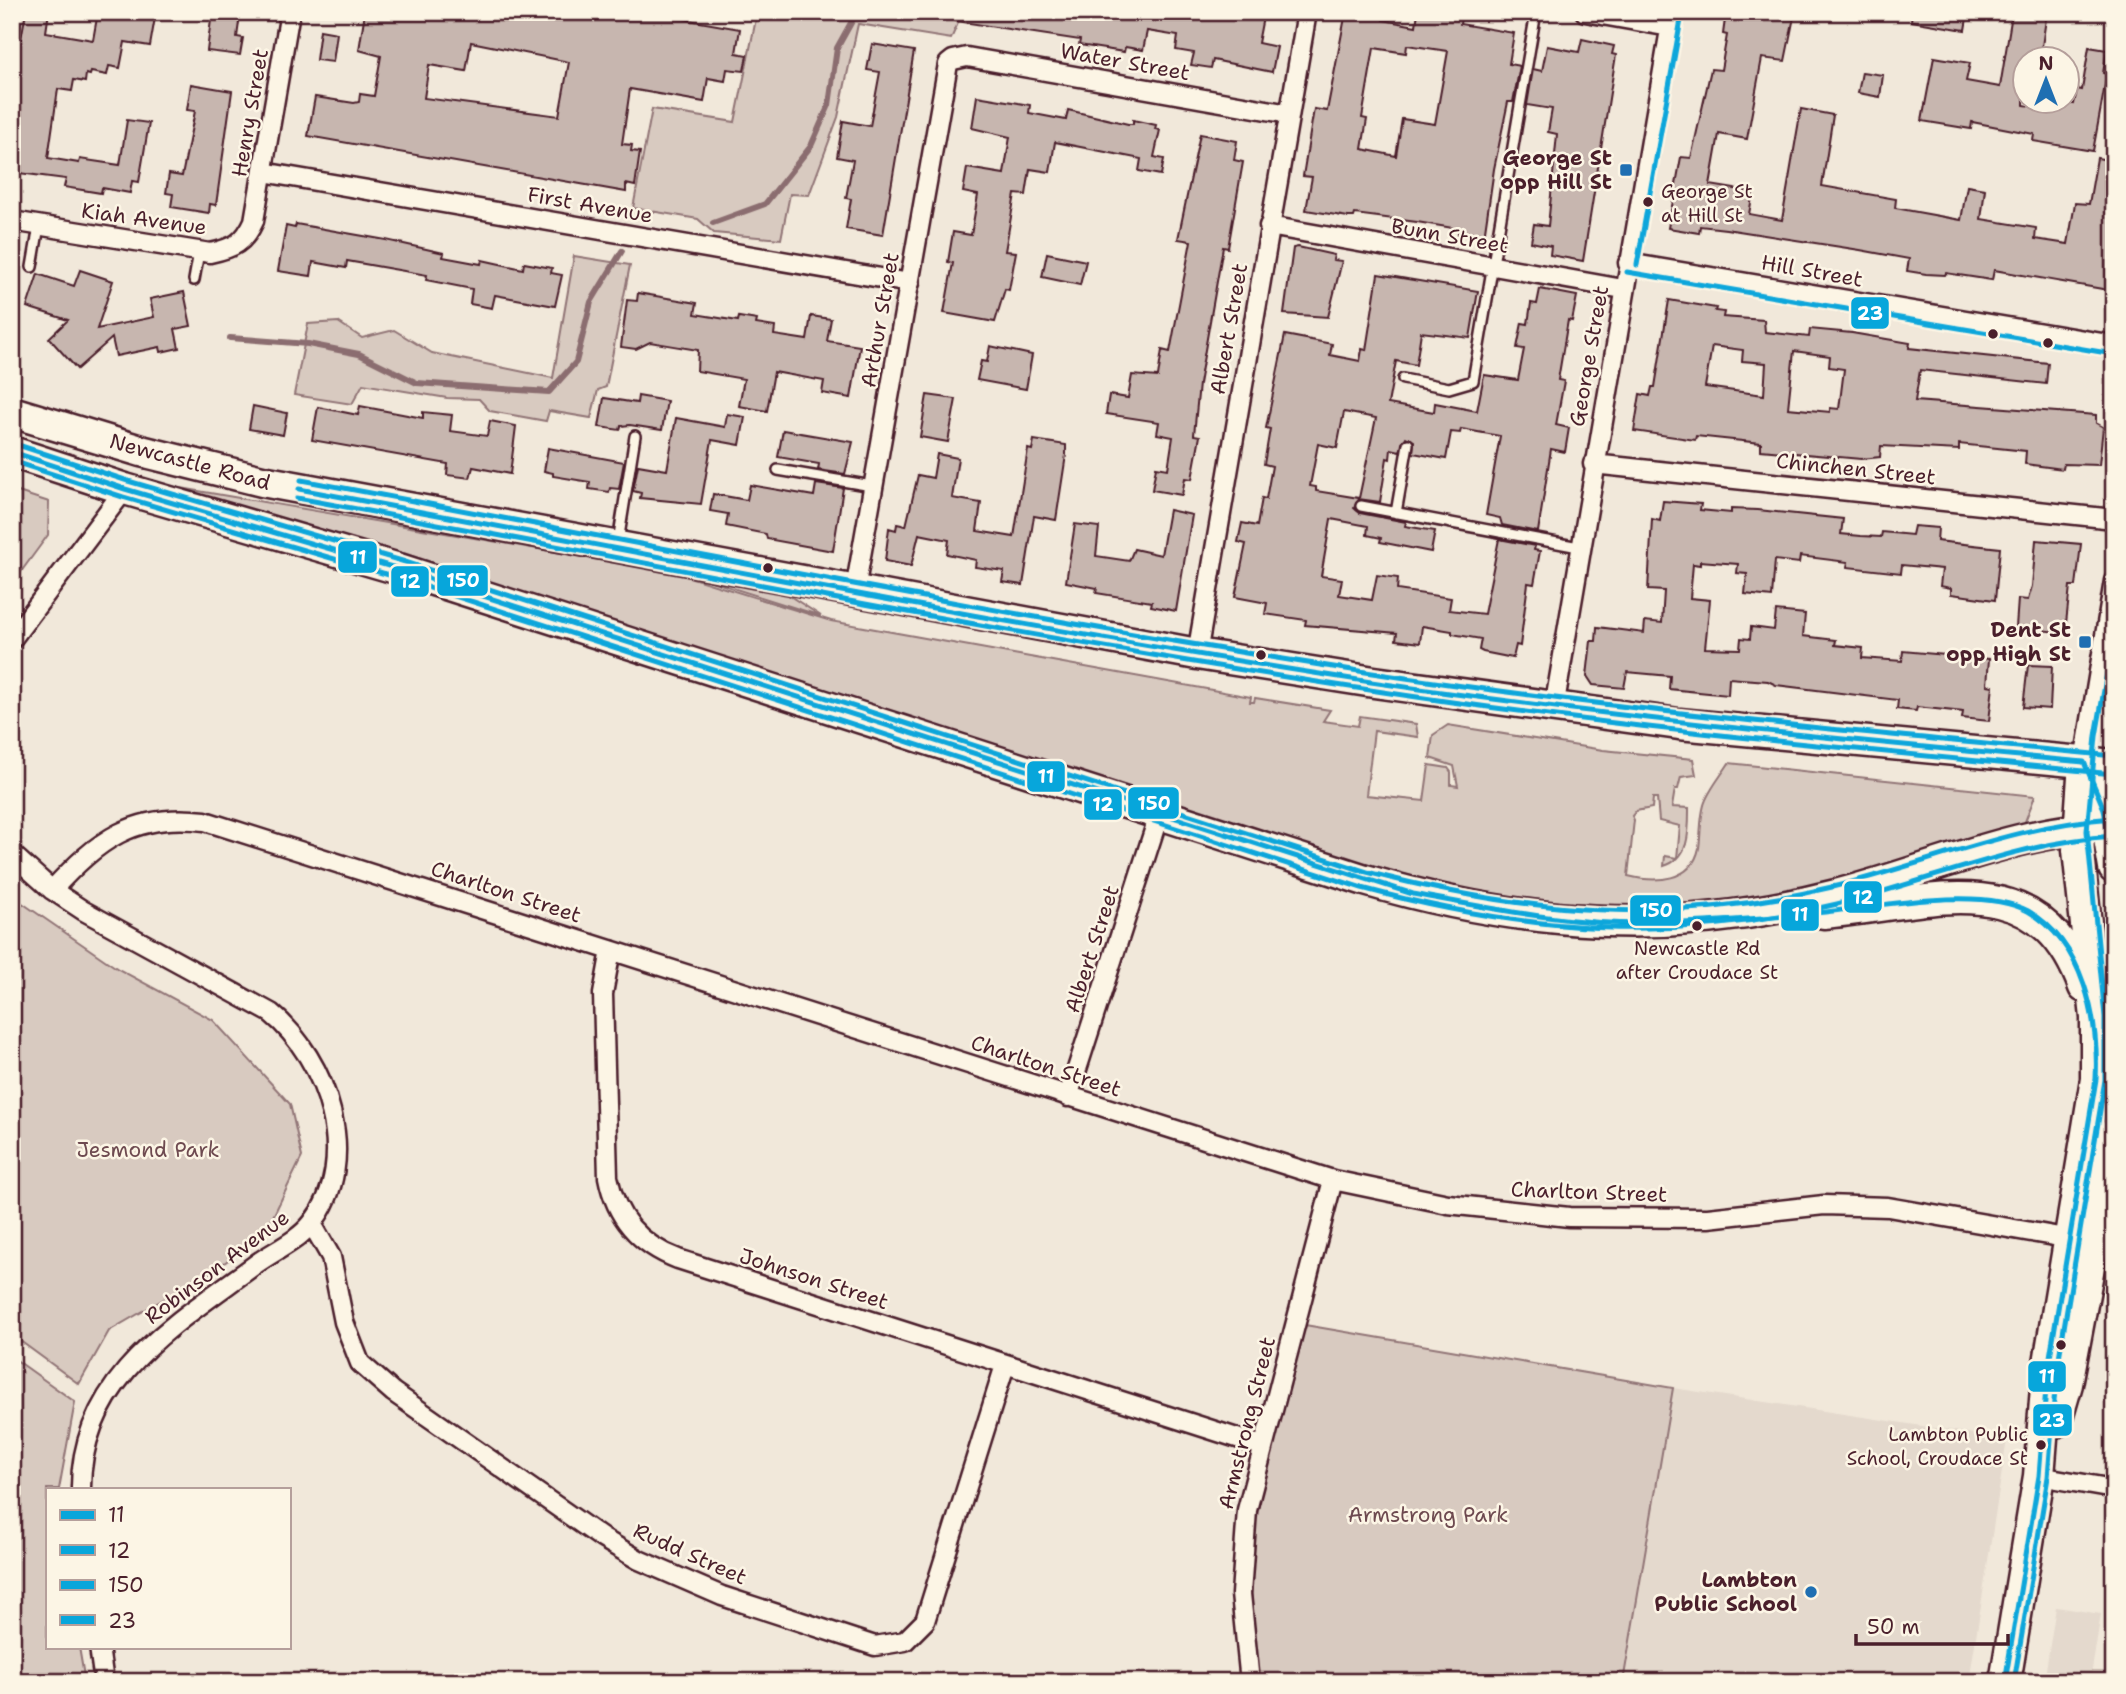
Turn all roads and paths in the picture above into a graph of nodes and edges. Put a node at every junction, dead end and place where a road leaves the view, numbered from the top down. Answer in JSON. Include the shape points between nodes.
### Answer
{"nodes":[{"id":1,"x":290,"y":12,"type":"edge"},
{"id":2,"x":1307,"y":12,"type":"edge"},
{"id":3,"x":1536,"y":12,"type":"edge"},
{"id":4,"x":1585,"y":12,"type":"edge"},
{"id":5,"x":1671,"y":20,"type":"edge"},
{"id":6,"x":953,"y":60,"type":"joint"},
{"id":7,"x":1289,"y":114,"type":"junction"},
{"id":8,"x":263,"y":172,"type":"junction"},
{"id":9,"x":254,"y":220,"type":"joint"},
{"id":10,"x":12,"y":221,"type":"edge"},
{"id":11,"x":39,"y":226,"type":"junction"},
{"id":12,"x":1269,"y":226,"type":"junction"},
{"id":13,"x":199,"y":252,"type":"junction"},
{"id":14,"x":1628,"y":263,"type":"junction"},
{"id":15,"x":32,"y":267,"type":"dead end"},
{"id":16,"x":1492,"y":267,"type":"junction"},
{"id":17,"x":194,"y":280,"type":"dead end"},
{"id":18,"x":910,"y":283,"type":"junction"},
{"id":19,"x":1623,"y":289,"type":"junction"},
{"id":20,"x":2114,"y":345,"type":"edge"},
{"id":21,"x":1403,"y":379,"type":"dead end"},
{"id":22,"x":12,"y":412,"type":"edge"},
{"id":23,"x":635,"y":436,"type":"dead end"},
{"id":24,"x":1408,"y":444,"type":"dead end"},
{"id":25,"x":141,"y":451,"type":"junction"},
{"id":26,"x":12,"y":452,"type":"edge"},
{"id":27,"x":1593,"y":464,"type":"junction"},
{"id":28,"x":778,"y":470,"type":"dead end"},
{"id":29,"x":872,"y":486,"type":"junction"},
{"id":30,"x":125,"y":489,"type":"junction"},
{"id":31,"x":1361,"y":506,"type":"dead end"},
{"id":32,"x":1396,"y":513,"type":"junction"},
{"id":33,"x":2114,"y":519,"type":"edge"},
{"id":34,"x":617,"y":547,"type":"junction"},
{"id":35,"x":1579,"y":547,"type":"junction"},
{"id":36,"x":2114,"y":581,"type":"edge"},
{"id":37,"x":855,"y":590,"type":"junction"},
{"id":38,"x":12,"y":639,"type":"edge"},
{"id":39,"x":1197,"y":654,"type":"junction"},
{"id":40,"x":1554,"y":708,"type":"junction"},
{"id":41,"x":2084,"y":762,"type":"junction"},
{"id":42,"x":2114,"y":765,"type":"edge"},
{"id":43,"x":1159,"y":815,"type":"junction"},
{"id":44,"x":2111,"y":827,"type":"edge"},
{"id":45,"x":2078,"y":831,"type":"junction"},
{"id":46,"x":12,"y":853,"type":"edge"},
{"id":47,"x":2114,"y":867,"type":"edge"},
{"id":48,"x":52,"y":890,"type":"junction"},
{"id":49,"x":1746,"y":916,"type":"junction"},
{"id":50,"x":611,"y":950,"type":"junction"},
{"id":51,"x":2098,"y":1045,"type":"junction"},
{"id":52,"x":1068,"y":1097,"type":"junction"},
{"id":53,"x":2114,"y":1134,"type":"edge"},
{"id":54,"x":1333,"y":1181,"type":"junction"},
{"id":55,"x":312,"y":1224,"type":"junction"},
{"id":56,"x":2092,"y":1245,"type":"junction"},
{"id":57,"x":1005,"y":1365,"type":"junction"},
{"id":58,"x":1262,"y":1446,"type":"junction"},
{"id":59,"x":2039,"y":1476,"type":"junction"},
{"id":60,"x":81,"y":1488,"type":"edge"},
{"id":61,"x":2114,"y":1489,"type":"edge"},
{"id":62,"x":99,"y":1648,"type":"edge"},
{"id":63,"x":104,"y":1682,"type":"edge"},
{"id":64,"x":1250,"y":1682,"type":"edge"},
{"id":65,"x":2005,"y":1682,"type":"edge"}],
"edges":[{"from":1,"to":8,"type":"street","name":"Henry Street"},
{"from":2,"to":7,"type":"street","name":"Albert Street"},
{"from":3,"to":16,"type":"lane"},
{"from":4,"to":5,"type":"street"},
{"from":5,"to":14,"type":"street","name":"George Street"},
{"from":6,"to":7,"type":"street","name":"Water Street","via":[[967,57]]},
{"from":6,"to":18,"type":"street","name":"Arthur Street","via":[[946,73]]},
{"from":7,"to":12,"type":"street","name":"Albert Street"},
{"from":8,"to":9,"type":"street","name":"Henry Street"},
{"from":8,"to":18,"type":"street","name":"First Avenue"},
{"from":9,"to":13,"type":"street","name":"Kiah Avenue","via":[[246,239],[231,249]]},
{"from":10,"to":11,"type":"street","name":"Kiah Avenue"},
{"from":11,"to":13,"type":"street","name":"Kiah Avenue"},
{"from":11,"to":15,"type":"lane"},
{"from":12,"to":16,"type":"street","name":"Bunn Street"},
{"from":12,"to":39,"type":"street","name":"Albert Street"},
{"from":13,"to":17,"type":"lane"},
{"from":14,"to":19,"type":"street","name":"George Street"},
{"from":14,"to":20,"type":"street","name":"Hill Street"},
{"from":16,"to":19,"type":"street","name":"Bunn Street"},
{"from":16,"to":21,"type":"lane","via":[[1473,381],[1449,388]]},
{"from":18,"to":29,"type":"street","name":"Arthur Street"},
{"from":19,"to":27,"type":"street","name":"George Street"},
{"from":22,"to":25,"type":"highway","name":"Newcastle Road"},
{"from":23,"to":34,"type":"lane"},
{"from":24,"to":32,"type":"lane"},
{"from":25,"to":30,"type":"highway"},
{"from":25,"to":34,"type":"highway","name":"Newcastle Road","via":[[262,481]]},
{"from":26,"to":30,"type":"highway","name":"Newcastle Road"},
{"from":27,"to":33,"type":"street","name":"Chinchen Street"},
{"from":27,"to":35,"type":"street","name":"George Street"},
{"from":28,"to":29,"type":"lane"},
{"from":29,"to":37,"type":"street","name":"Arthur Street"},
{"from":30,"to":38,"type":"street"},
{"from":30,"to":43,"type":"highway","name":"Newcastle Road","via":[[399,569]]},
{"from":31,"to":32,"type":"lane"},
{"from":32,"to":35,"type":"lane"},
{"from":34,"to":37,"type":"highway","name":"Newcastle Road"},
{"from":35,"to":40,"type":"street","name":"George Street"},
{"from":36,"to":41,"type":"street"},
{"from":37,"to":39,"type":"highway","name":"Newcastle Road"},
{"from":39,"to":40,"type":"highway","name":"Newcastle Road"},
{"from":40,"to":41,"type":"highway","name":"Newcastle Road"},
{"from":41,"to":42,"type":"highway","name":"Newcastle Road"},
{"from":41,"to":44,"type":"highway"},
{"from":41,"to":45,"type":"highway"},
{"from":43,"to":49,"type":"highway","name":"Newcastle Road","via":[[1401,891],[1497,911],[1644,924]]},
{"from":43,"to":52,"type":"street","name":"Albert Street"},
{"from":44,"to":45,"type":"highway","name":"Newcastle Road"},
{"from":44,"to":47,"type":"highway"},
{"from":45,"to":49,"type":"highway","name":"Newcastle Road","via":[[2011,844],[1837,895]]},
{"from":45,"to":51,"type":"highway"},
{"from":46,"to":48,"type":"street","name":"Robinson Avenue"},
{"from":48,"to":50,"type":"street","name":"Charlton Street","via":[[80,860],[113,836],[135,825],[183,818],[231,827]]},
{"from":48,"to":55,"type":"street","name":"Robinson Avenue","via":[[271,1013],[301,1042],[323,1079],[333,1128],[331,1183]]},
{"from":49,"to":51,"type":"highway","via":[[1936,900],[2012,904],[2043,921],[2069,953],[2086,991]]},
{"from":50,"to":52,"type":"street","name":"Charlton Street"},
{"from":50,"to":57,"type":"street","name":"Johnson Street","via":[[603,994],[608,1177],[617,1208],[636,1235],[678,1259]]},
{"from":51,"to":56,"type":"highway"},
{"from":52,"to":54,"type":"street","name":"Charlton Street"},
{"from":53,"to":56,"type":"highway"},
{"from":54,"to":56,"type":"street","name":"Charlton Street","via":[[1459,1206],[1569,1217],[1708,1218],[1824,1206],[1888,1206]]},
{"from":54,"to":58,"type":"street","name":"Armstrong Street"},
{"from":55,"to":57,"type":"street","name":"Rudd Street","via":[[331,1257],[350,1343],[360,1363],[393,1392],[639,1560],[722,1596],[875,1646],[905,1641],[925,1621]]},
{"from":55,"to":60,"type":"street","name":"Robinson Avenue","via":[[159,1339],[113,1384],[86,1444]]},
{"from":56,"to":59,"type":"highway","via":[[2047,1376]]},
{"from":57,"to":58,"type":"street","name":"Johnson Street"},
{"from":58,"to":64,"type":"street","name":"Armstrong Street","via":[[1247,1510],[1242,1562],[1242,1623]]},
{"from":59,"to":61,"type":"street"},
{"from":59,"to":65,"type":"highway"},
{"from":62,"to":63,"type":"street"}]}
